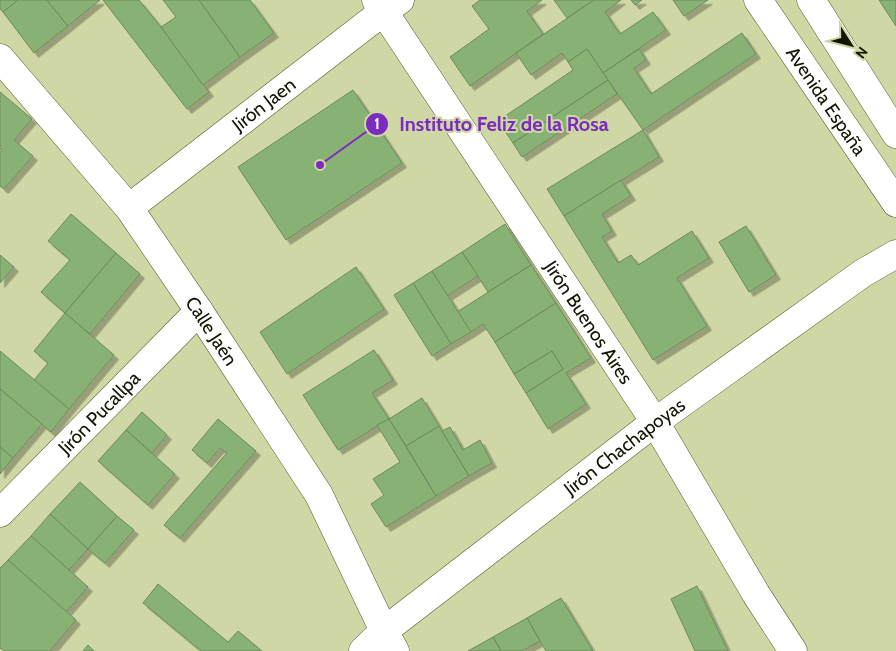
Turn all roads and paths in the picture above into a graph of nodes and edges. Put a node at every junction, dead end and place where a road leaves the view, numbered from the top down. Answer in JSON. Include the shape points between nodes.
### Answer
{"nodes":[{"id":1,"x":758,"y":0,"type":"edge"},
{"id":2,"x":811,"y":0,"type":"edge"},
{"id":3,"x":387,"y":4,"type":"edge"},
{"id":4,"x":0,"y":59,"type":"edge"},
{"id":5,"x":896,"y":134,"type":"edge"},
{"id":6,"x":896,"y":203,"type":"edge"},
{"id":7,"x":129,"y":208,"type":"junction"},
{"id":8,"x":896,"y":254,"type":"edge"},
{"id":9,"x":199,"y":311,"type":"junction"},
{"id":10,"x":655,"y":422,"type":"junction"},
{"id":11,"x":0,"y":513,"type":"edge"},
{"id":12,"x":389,"y":641,"type":"edge"},
{"id":13,"x":363,"y":651,"type":"edge"},
{"id":14,"x":793,"y":651,"type":"edge"}],
"edges":[{"from":1,"to":6,"type":"street","name":"Avenida España"},
{"from":2,"to":5,"type":"street","name":"Avenida España"},
{"from":3,"to":7,"type":"street","name":"Jirón Jaen"},
{"from":3,"to":10,"type":"street","name":"Jirón Buenos Aires"},
{"from":4,"to":7,"type":"street","name":"Calle Jaén"},
{"from":7,"to":9,"type":"street","name":"Calle Jaén"},
{"from":8,"to":10,"type":"street","name":"Jirón Chachapoyas","via":[[864,273]]},
{"from":9,"to":11,"type":"street","name":"Jirón Pucallpa"},
{"from":9,"to":12,"type":"street","name":"Calle Jaén","via":[[319,495]]},
{"from":10,"to":12,"type":"street","name":"Jirón Chachapoyas"},
{"from":10,"to":14,"type":"street","name":"Jirón Buenos Aires"},
{"from":12,"to":13,"type":"street","name":"Jirón Chachapoyas"}]}
